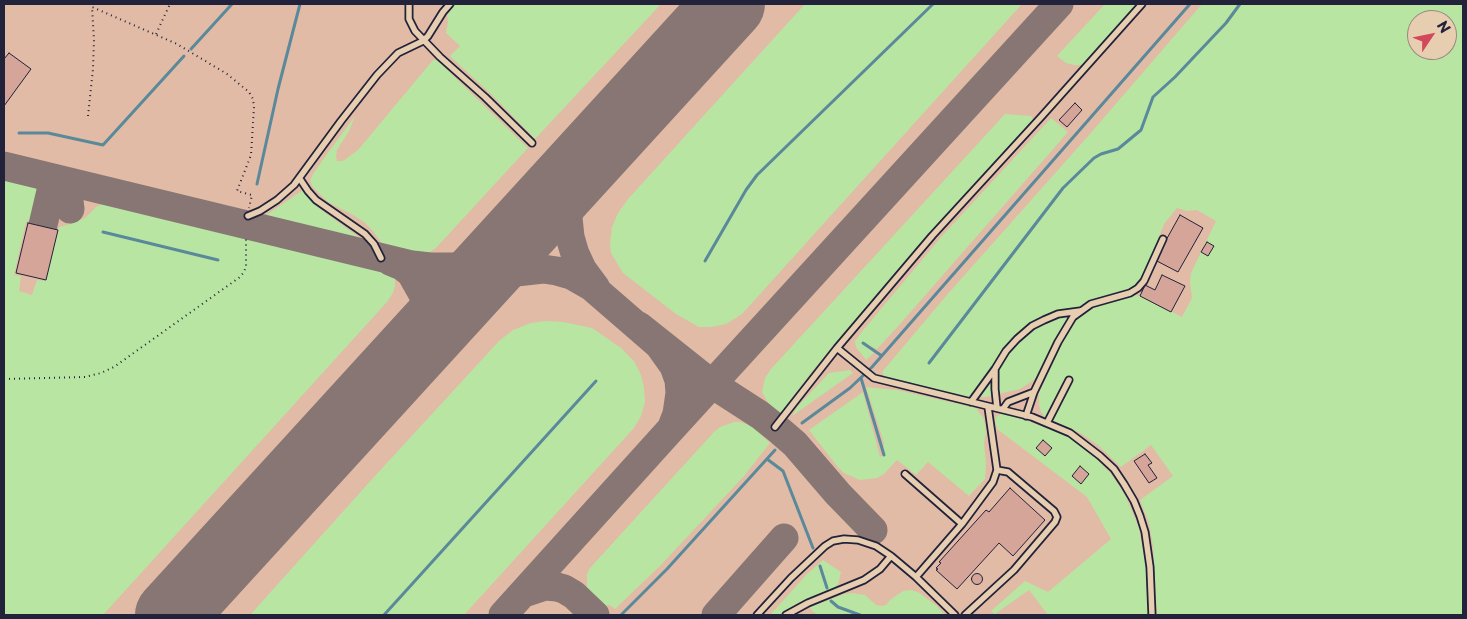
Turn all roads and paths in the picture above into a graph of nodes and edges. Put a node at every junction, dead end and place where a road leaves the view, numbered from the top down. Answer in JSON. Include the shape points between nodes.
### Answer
{"nodes":[{"id":1,"x":170,"y":4,"type":"edge"},
{"id":2,"x":409,"y":4,"type":"edge"},
{"id":3,"x":450,"y":4,"type":"edge"},
{"id":4,"x":1142,"y":4,"type":"edge"},
{"id":5,"x":156,"y":34,"type":"junction"},
{"id":6,"x":423,"y":41,"type":"junction"},
{"id":7,"x":88,"y":116,"type":"dead end"},
{"id":8,"x":532,"y":143,"type":"dead end"},
{"id":9,"x":300,"y":179,"type":"junction"},
{"id":10,"x":248,"y":216,"type":"joint"},
{"id":11,"x":246,"y":236,"type":"dead end"},
{"id":12,"x":1163,"y":239,"type":"dead end"},
{"id":13,"x":381,"y":258,"type":"dead end"},
{"id":14,"x":1080,"y":311,"type":"junction"},
{"id":15,"x":837,"y":348,"type":"junction"},
{"id":16,"x":995,"y":369,"type":"junction"},
{"id":17,"x":4,"y":379,"type":"edge"},
{"id":18,"x":1069,"y":380,"type":"dead end"},
{"id":19,"x":1034,"y":392,"type":"junction"},
{"id":20,"x":972,"y":402,"type":"junction"},
{"id":21,"x":988,"y":407,"type":"junction"},
{"id":22,"x":1000,"y":409,"type":"junction"},
{"id":23,"x":1026,"y":416,"type":"junction"},
{"id":24,"x":1047,"y":423,"type":"junction"},
{"id":25,"x":775,"y":427,"type":"dead end"},
{"id":26,"x":997,"y":470,"type":"junction"},
{"id":27,"x":905,"y":474,"type":"dead end"},
{"id":28,"x":962,"y":524,"type":"junction"},
{"id":29,"x":891,"y":556,"type":"junction"},
{"id":30,"x":916,"y":577,"type":"junction"},
{"id":31,"x":757,"y":615,"type":"edge"},
{"id":32,"x":786,"y":615,"type":"edge"},
{"id":33,"x":955,"y":615,"type":"edge"},
{"id":34,"x":964,"y":615,"type":"edge"},
{"id":35,"x":1152,"y":615,"type":"edge"}],
"edges":[{"from":1,"to":5,"type":"path"},
{"from":2,"to":6,"type":"lane","via":[[411,25]]},
{"from":3,"to":6,"type":"lane"},
{"from":4,"to":15,"type":"lane","via":[[932,236]]},
{"from":5,"to":7,"type":"path","via":[[92,7],[94,59]]},
{"from":5,"to":10,"type":"path","via":[[227,74],[253,99],[250,155],[237,191],[252,195]]},
{"from":6,"to":8,"type":"lane"},
{"from":6,"to":9,"type":"lane","via":[[398,53],[377,75]]},
{"from":9,"to":10,"type":"lane","via":[[277,200]]},
{"from":9,"to":13,"type":"lane","via":[[316,200],[365,234]]},
{"from":11,"to":17,"type":"path","via":[[246,266],[240,278],[114,367],[85,376]]},
{"from":12,"to":14,"type":"lane","via":[[1138,288]]},
{"from":14,"to":16,"type":"lane","via":[[1058,314],[1032,326],[1006,351]]},
{"from":14,"to":19,"type":"lane","via":[[1066,327]]},
{"from":15,"to":20,"type":"lane","via":[[874,378]]},
{"from":15,"to":25,"type":"lane"},
{"from":16,"to":20,"type":"lane"},
{"from":16,"to":22,"type":"lane"},
{"from":18,"to":24,"type":"lane"},
{"from":19,"to":22,"type":"lane","via":[[1008,402]]},
{"from":19,"to":23,"type":"lane"},
{"from":20,"to":21,"type":"lane"},
{"from":21,"to":22,"type":"lane"},
{"from":21,"to":26,"type":"lane"},
{"from":22,"to":23,"type":"lane"},
{"from":23,"to":24,"type":"lane"},
{"from":24,"to":35,"type":"lane","via":[[1070,433],[1100,456],[1114,469],[1134,501],[1148,548]]},
{"from":26,"to":28,"type":"lane","via":[[993,482]]},
{"from":26,"to":34,"type":"lane","via":[[1008,472],[1057,517],[1014,570]]},
{"from":27,"to":28,"type":"lane"},
{"from":28,"to":30,"type":"lane"},
{"from":29,"to":30,"type":"lane"},
{"from":29,"to":31,"type":"lane","via":[[858,540],[833,542],[818,552]]},
{"from":29,"to":32,"type":"lane","via":[[864,580]]},
{"from":30,"to":33,"type":"lane"}]}
